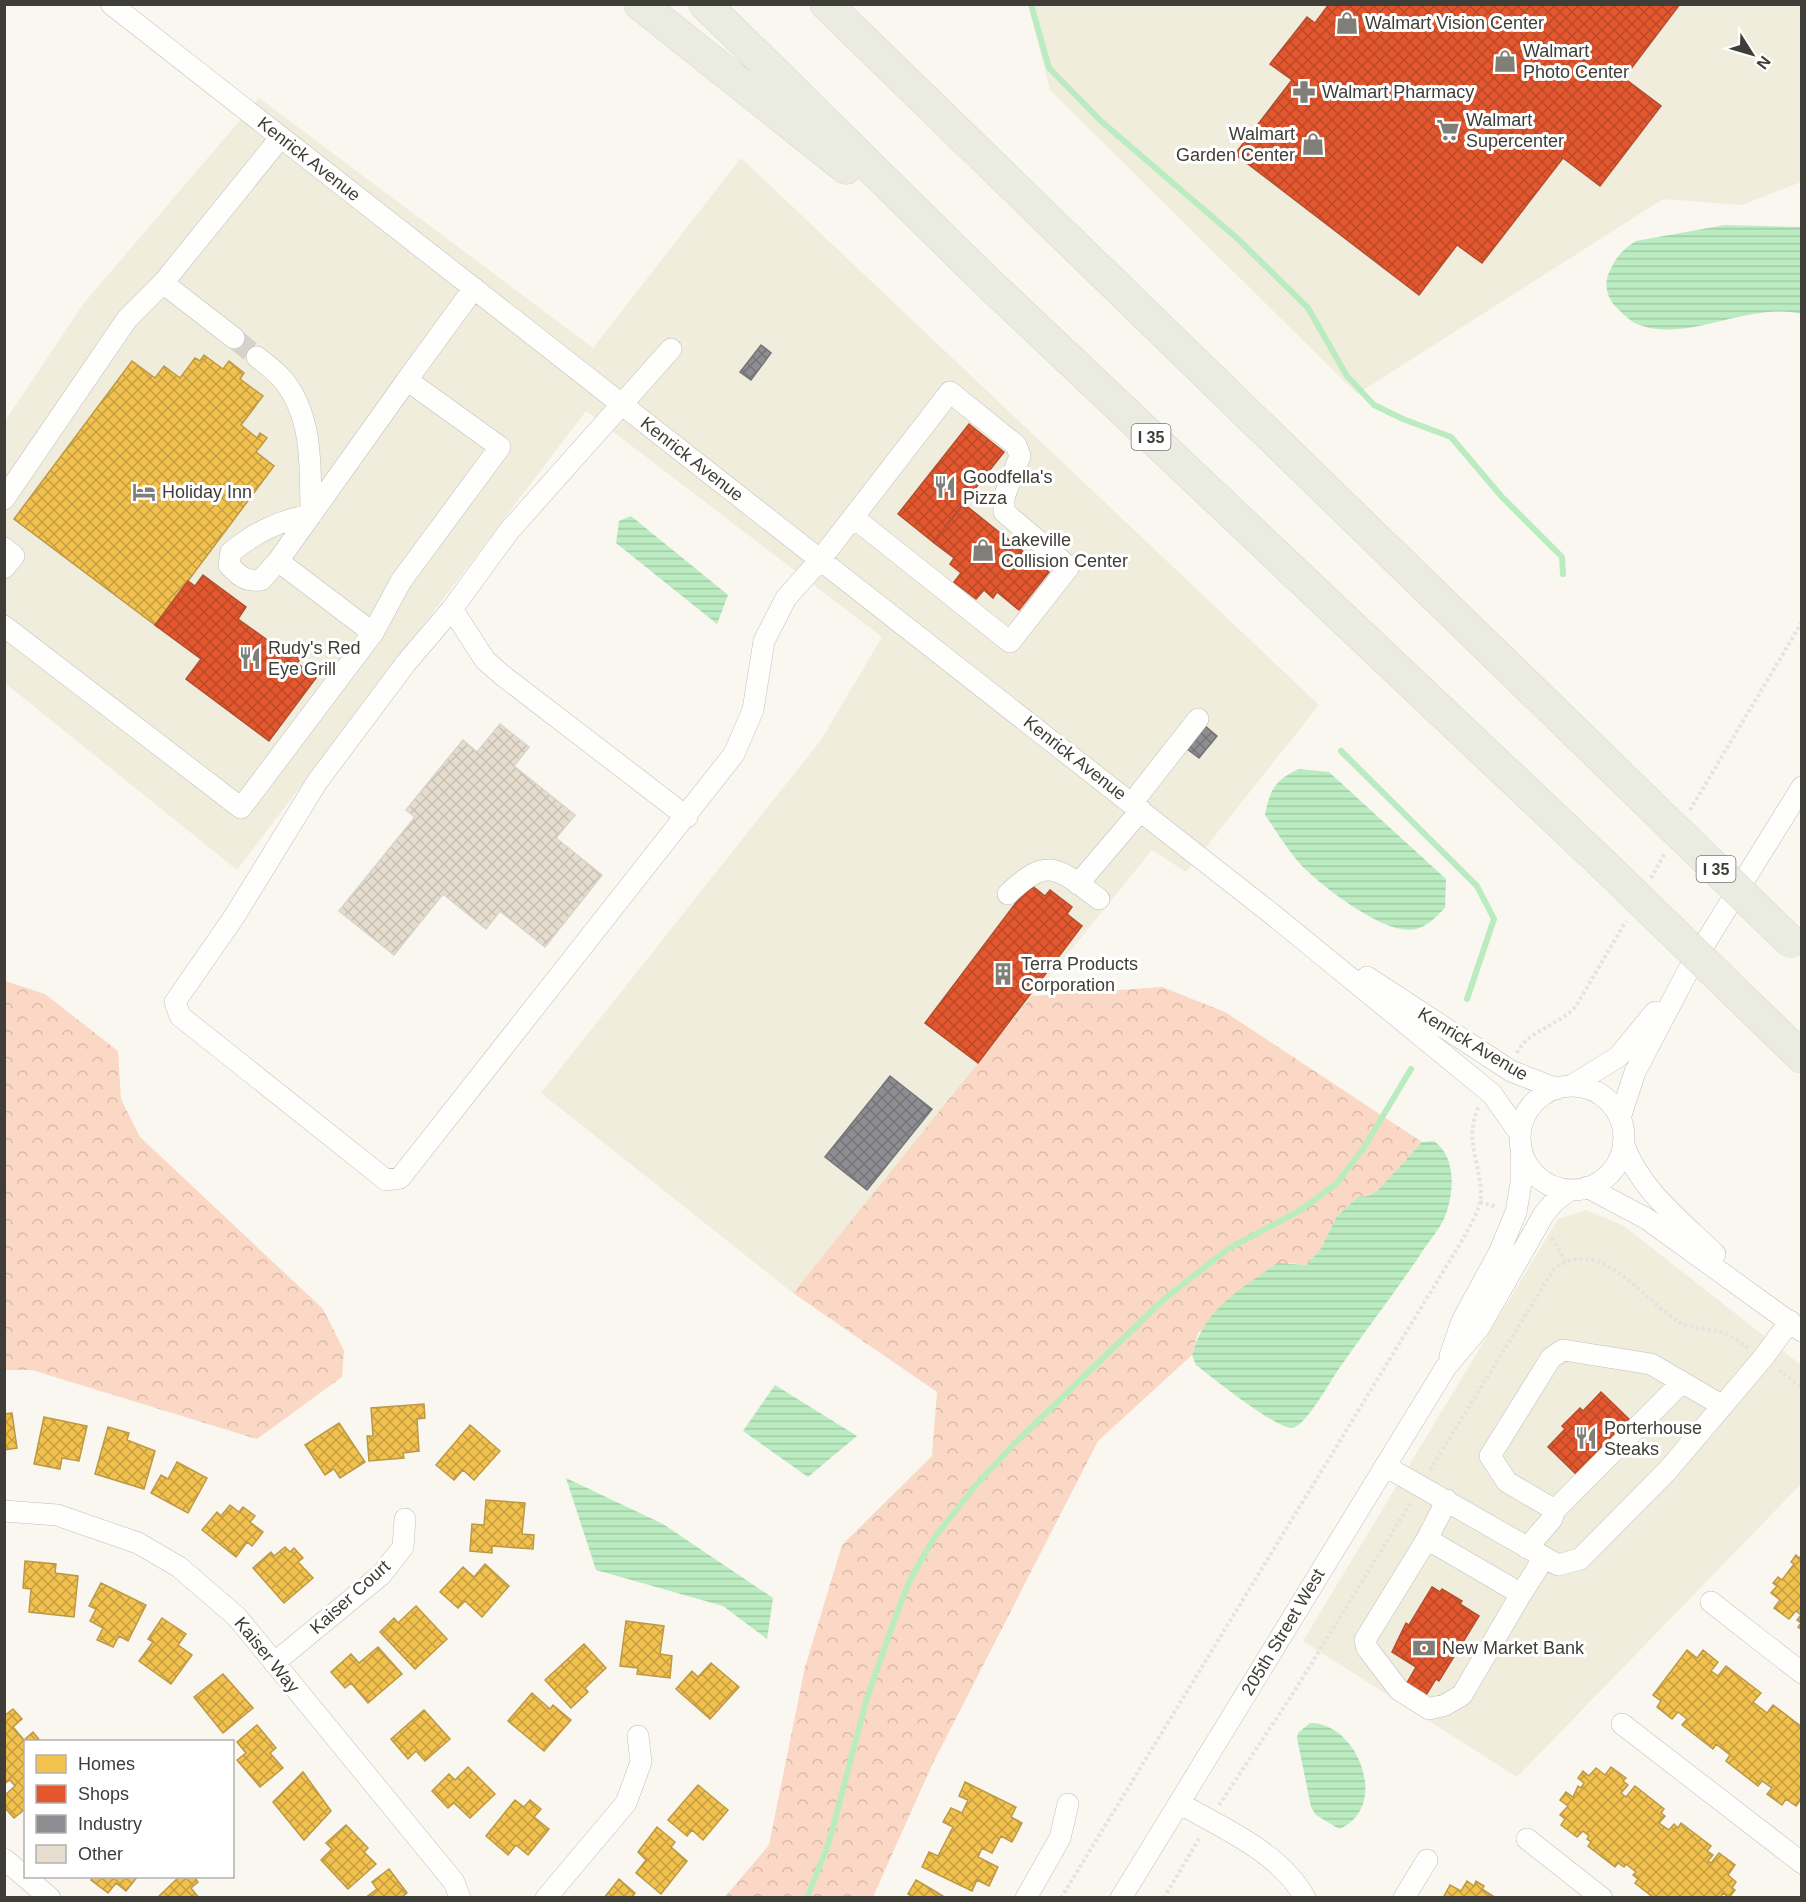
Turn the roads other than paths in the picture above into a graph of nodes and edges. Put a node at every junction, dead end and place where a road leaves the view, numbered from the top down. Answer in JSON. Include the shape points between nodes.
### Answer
{"nodes":[{"id":1,"x":111,"y":4,"type":"edge"},
{"id":2,"x":640,"y":4,"type":"edge"},
{"id":3,"x":705,"y":4,"type":"edge"},
{"id":4,"x":826,"y":4,"type":"edge"},
{"id":5,"x":281,"y":137,"type":"junction"},
{"id":6,"x":980,"y":275,"type":"junction"},
{"id":7,"x":163,"y":283,"type":"junction"},
{"id":8,"x":474,"y":288,"type":"junction"},
{"id":9,"x":234,"y":338,"type":"tunnel mouth"},
{"id":10,"x":671,"y":349,"type":"dead end"},
{"id":11,"x":257,"y":357,"type":"tunnel mouth"},
{"id":12,"x":407,"y":380,"type":"junction"},
{"id":13,"x":622,"y":403,"type":"junction"},
{"id":14,"x":4,"y":499,"type":"edge"},
{"id":15,"x":311,"y":515,"type":"junction"},
{"id":16,"x":853,"y":517,"type":"junction"},
{"id":17,"x":4,"y":548,"type":"edge"},
{"id":18,"x":820,"y":560,"type":"junction"},
{"id":19,"x":278,"y":561,"type":"junction"},
{"id":20,"x":4,"y":568,"type":"edge"},
{"id":21,"x":453,"y":609,"type":"junction"},
{"id":22,"x":4,"y":626,"type":"edge"},
{"id":23,"x":373,"y":633,"type":"junction"},
{"id":24,"x":1198,"y":720,"type":"dead end"},
{"id":25,"x":1802,"y":787,"type":"edge"},
{"id":26,"x":1137,"y":806,"type":"junction"},
{"id":27,"x":687,"y":817,"type":"junction"},
{"id":28,"x":1078,"y":884,"type":"junction"},
{"id":29,"x":1008,"y":894,"type":"dead end"},
{"id":30,"x":1099,"y":899,"type":"dead end"},
{"id":31,"x":1272,"y":914,"type":"junction"},
{"id":32,"x":1796,"y":947,"type":"edge"},
{"id":33,"x":1689,"y":969,"type":"junction"},
{"id":34,"x":1802,"y":1057,"type":"edge"},
{"id":35,"x":1564,"y":1088,"type":"junction"},
{"id":36,"x":1620,"y":1118,"type":"junction"},
{"id":37,"x":1521,"y":1142,"type":"junction"},
{"id":38,"x":1623,"y":1143,"type":"junction"},
{"id":39,"x":1578,"y":1189,"type":"junction"},
{"id":40,"x":1770,"y":1306,"type":"junction"},
{"id":41,"x":1796,"y":1326,"type":"edge"},
{"id":42,"x":1446,"y":1368,"type":"junction"},
{"id":43,"x":1682,"y":1382,"type":"junction"},
{"id":44,"x":1723,"y":1406,"type":"junction"},
{"id":45,"x":1385,"y":1466,"type":"junction"},
{"id":46,"x":1447,"y":1500,"type":"junction"},
{"id":47,"x":1555,"y":1510,"type":"junction"},
{"id":48,"x":4,"y":1511,"type":"edge"},
{"id":49,"x":405,"y":1519,"type":"dead end"},
{"id":50,"x":1427,"y":1539,"type":"junction"},
{"id":51,"x":1536,"y":1553,"type":"junction"},
{"id":52,"x":1521,"y":1594,"type":"junction"},
{"id":53,"x":1711,"y":1602,"type":"dead end"},
{"id":54,"x":274,"y":1663,"type":"junction"},
{"id":55,"x":1802,"y":1674,"type":"edge"},
{"id":56,"x":1622,"y":1724,"type":"dead end"},
{"id":57,"x":638,"y":1736,"type":"dead end"},
{"id":58,"x":1179,"y":1803,"type":"junction"},
{"id":59,"x":1068,"y":1804,"type":"dead end"},
{"id":60,"x":1527,"y":1839,"type":"dead end"},
{"id":61,"x":1427,"y":1860,"type":"dead end"},
{"id":62,"x":1802,"y":1863,"type":"edge"},
{"id":63,"x":8,"y":1869,"type":"edge"},
{"id":64,"x":50,"y":1898,"type":"edge"},
{"id":65,"x":460,"y":1898,"type":"edge"},
{"id":66,"x":546,"y":1898,"type":"edge"},
{"id":67,"x":1026,"y":1898,"type":"edge"},
{"id":68,"x":1121,"y":1898,"type":"edge"},
{"id":69,"x":1305,"y":1898,"type":"edge"},
{"id":70,"x":1404,"y":1898,"type":"edge"},
{"id":71,"x":1602,"y":1898,"type":"edge"}],
"edges":[{"from":1,"to":5,"type":"street","name":"Kenrick Avenue"},
{"from":2,"to":6,"type":"highway"},
{"from":3,"to":6,"type":"highway","number":"I 35"},
{"from":4,"to":32,"type":"highway","number":"I 35","bridge":true},
{"from":5,"to":7,"type":"street"},
{"from":5,"to":8,"type":"street","name":"Kenrick Avenue"},
{"from":6,"to":34,"type":"highway","number":"I 35","bridge":true},
{"from":7,"to":9,"type":"street"},
{"from":7,"to":14,"type":"street","via":[[127,319]]},
{"from":8,"to":12,"type":"street"},
{"from":8,"to":13,"type":"street","name":"Kenrick Avenue"},
{"from":10,"to":13,"type":"street"},
{"from":11,"to":15,"type":"street","via":[[284,380],[298,402],[310,466]]},
{"from":12,"to":15,"type":"street"},
{"from":12,"to":23,"type":"street","via":[[500,447],[401,581]]},
{"from":13,"to":18,"type":"street","name":"Kenrick Avenue"},
{"from":13,"to":21,"type":"street","via":[[509,531]]},
{"from":15,"to":19,"type":"street"},
{"from":15,"to":19,"type":"street","via":[[287,519],[250,537],[231,552],[229,565],[249,581],[261,580]]},
{"from":16,"to":16,"type":"street","via":[[950,392],[1016,445],[1020,456],[1004,497],[1004,512],[1069,567],[1010,642]]},
{"from":16,"to":18,"type":"street"},
{"from":17,"to":20,"type":"street","via":[[14,556]]},
{"from":18,"to":26,"type":"street","name":"Kenrick Avenue"},
{"from":18,"to":27,"type":"street","via":[[786,598],[764,641],[753,710],[734,754]]},
{"from":19,"to":23,"type":"street"},
{"from":21,"to":27,"type":"street","via":[[485,660]]},
{"from":21,"to":27,"type":"street","via":[[406,663],[317,782],[234,917],[175,1002],[180,1016],[386,1180],[400,1178]]},
{"from":22,"to":23,"type":"street","via":[[241,808]]},
{"from":24,"to":26,"type":"street"},
{"from":25,"to":33,"type":"street"},
{"from":26,"to":28,"type":"street"},
{"from":26,"to":31,"type":"street","name":"Kenrick Avenue"},
{"from":28,"to":29,"type":"street","via":[[1058,869],[1045,870],[1027,875]]},
{"from":28,"to":30,"type":"street"},
{"from":31,"to":35,"type":"street","name":"Kenrick Avenue","via":[[1511,1071]]},
{"from":31,"to":37,"type":"street","name":"Kenrick Avenue","via":[[1492,1094]]},
{"from":33,"to":35,"type":"street","via":[[1618,1057]]},
{"from":33,"to":36,"type":"street","via":[[1635,1072]]},
{"from":35,"to":36,"type":"street","via":[[1587,1089],[1600,1095]]},
{"from":35,"to":37,"type":"street","via":[[1543,1095],[1532,1106],[1524,1119]]},
{"from":36,"to":38,"type":"street"},
{"from":37,"to":39,"type":"street","via":[[1536,1176],[1548,1185]]},
{"from":37,"to":42,"type":"street","name":"205th Street West","via":[[1516,1212],[1462,1321]]},
{"from":38,"to":39,"type":"street","via":[[1617,1164],[1606,1177]]},
{"from":38,"to":40,"type":"street","via":[[1650,1192]]},
{"from":39,"to":40,"type":"street","via":[[1647,1219]]},
{"from":39,"to":42,"type":"street","name":"205th Street West","via":[[1554,1201],[1544,1214],[1479,1328]]},
{"from":40,"to":41,"type":"street"},
{"from":41,"to":44,"type":"street"},
{"from":42,"to":45,"type":"street","name":"205th Street West"},
{"from":43,"to":44,"type":"street"},
{"from":43,"to":47,"type":"street"},
{"from":43,"to":47,"type":"street","via":[[1651,1364],[1563,1350],[1551,1358],[1490,1455],[1507,1482]]},
{"from":44,"to":51,"type":"street","via":[[1668,1470],[1580,1559],[1558,1565]]},
{"from":45,"to":46,"type":"street"},
{"from":45,"to":58,"type":"street","name":"205th Street West"},
{"from":46,"to":50,"type":"street"},
{"from":46,"to":51,"type":"street"},
{"from":47,"to":51,"type":"street"},
{"from":48,"to":54,"type":"street","name":"Kaiser Way","via":[[57,1515],[138,1543],[179,1566],[237,1617]]},
{"from":49,"to":54,"type":"street","name":"Kaiser Court","via":[[403,1547],[381,1575]]},
{"from":50,"to":52,"type":"street"},
{"from":50,"to":52,"type":"street","via":[[1365,1640],[1399,1690],[1430,1709],[1462,1695]]},
{"from":51,"to":52,"type":"street"},
{"from":53,"to":55,"type":"street"},
{"from":54,"to":65,"type":"street","name":"Kaiser Way","via":[[454,1882]]},
{"from":56,"to":62,"type":"street"},
{"from":57,"to":66,"type":"street","via":[[641,1762],[626,1803]]},
{"from":58,"to":68,"type":"street","name":"205th Street West"},
{"from":58,"to":69,"type":"street","via":[[1270,1859]]},
{"from":59,"to":67,"type":"street","via":[[1060,1838]]},
{"from":60,"to":71,"type":"street"},
{"from":61,"to":70,"type":"street"},
{"from":63,"to":64,"type":"street"}]}
